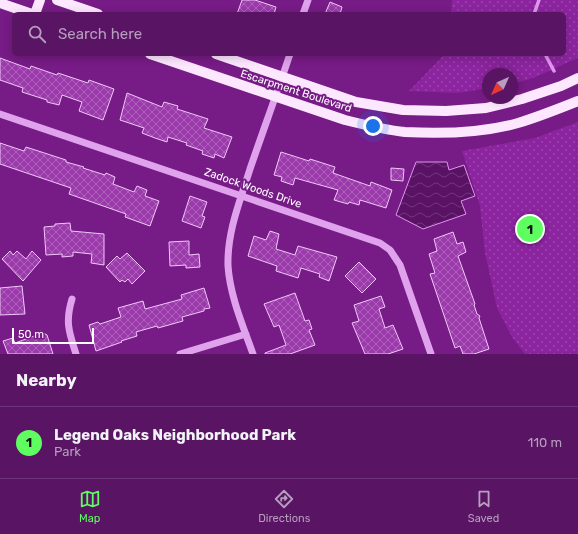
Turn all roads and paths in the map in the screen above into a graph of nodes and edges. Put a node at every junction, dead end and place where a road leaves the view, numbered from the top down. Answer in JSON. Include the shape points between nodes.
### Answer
{"nodes":[{"id":1,"x":40,"y":0,"type":"edge"},
{"id":2,"x":57,"y":0,"type":"edge"},
{"id":3,"x":308,"y":0,"type":"edge"},
{"id":4,"x":0,"y":3,"type":"edge"},
{"id":5,"x":28,"y":12,"type":"edge"},
{"id":6,"x":35,"y":12,"type":"edge"},
{"id":7,"x":92,"y":12,"type":"edge"},
{"id":8,"x":304,"y":12,"type":"edge"},
{"id":9,"x":156,"y":56,"type":"edge"},
{"id":10,"x":222,"y":56,"type":"edge"},
{"id":11,"x":289,"y":56,"type":"edge"},
{"id":12,"x":282,"y":76,"type":"junction"},
{"id":13,"x":578,"y":78,"type":"edge"},
{"id":14,"x":275,"y":96,"type":"junction"},
{"id":15,"x":578,"y":101,"type":"edge"},
{"id":16,"x":0,"y":114,"type":"edge"},
{"id":17,"x":241,"y":196,"type":"junction"},
{"id":18,"x":72,"y":299,"type":"dead end"},
{"id":19,"x":246,"y":334,"type":"junction"},
{"id":20,"x":76,"y":354,"type":"edge"},
{"id":21,"x":180,"y":354,"type":"edge"},
{"id":22,"x":253,"y":354,"type":"edge"},
{"id":23,"x":431,"y":354,"type":"edge"}],
"edges":[{"from":1,"to":6,"type":"main road"},
{"from":2,"to":7,"type":"main road"},
{"from":3,"to":8,"type":"street"},
{"from":4,"to":5,"type":"main road"},
{"from":9,"to":14,"type":"main road","name":"Escarpment Boulevard"},
{"from":10,"to":12,"type":"main road","name":"Escarpment Boulevard"},
{"from":11,"to":12,"type":"street"},
{"from":12,"to":13,"type":"main road","name":"Escarpment Boulevard","via":[[356,102],[403,110],[446,111],[492,107],[561,86]]},
{"from":12,"to":14,"type":"street"},
{"from":14,"to":15,"type":"main road","name":"Escarpment Boulevard","via":[[345,120],[404,132],[440,133],[517,123]]},
{"from":14,"to":17,"type":"street"},
{"from":16,"to":17,"type":"street","name":"Zadock Woods Drive"},
{"from":17,"to":19,"type":"street","via":[[231,228],[228,268],[234,300]]},
{"from":17,"to":23,"type":"street","name":"Zadock Woods Drive","via":[[364,237],[390,250],[402,271]]},
{"from":18,"to":20,"type":"street","via":[[68,326]]},
{"from":19,"to":21,"type":"street"},
{"from":19,"to":22,"type":"street"}]}
